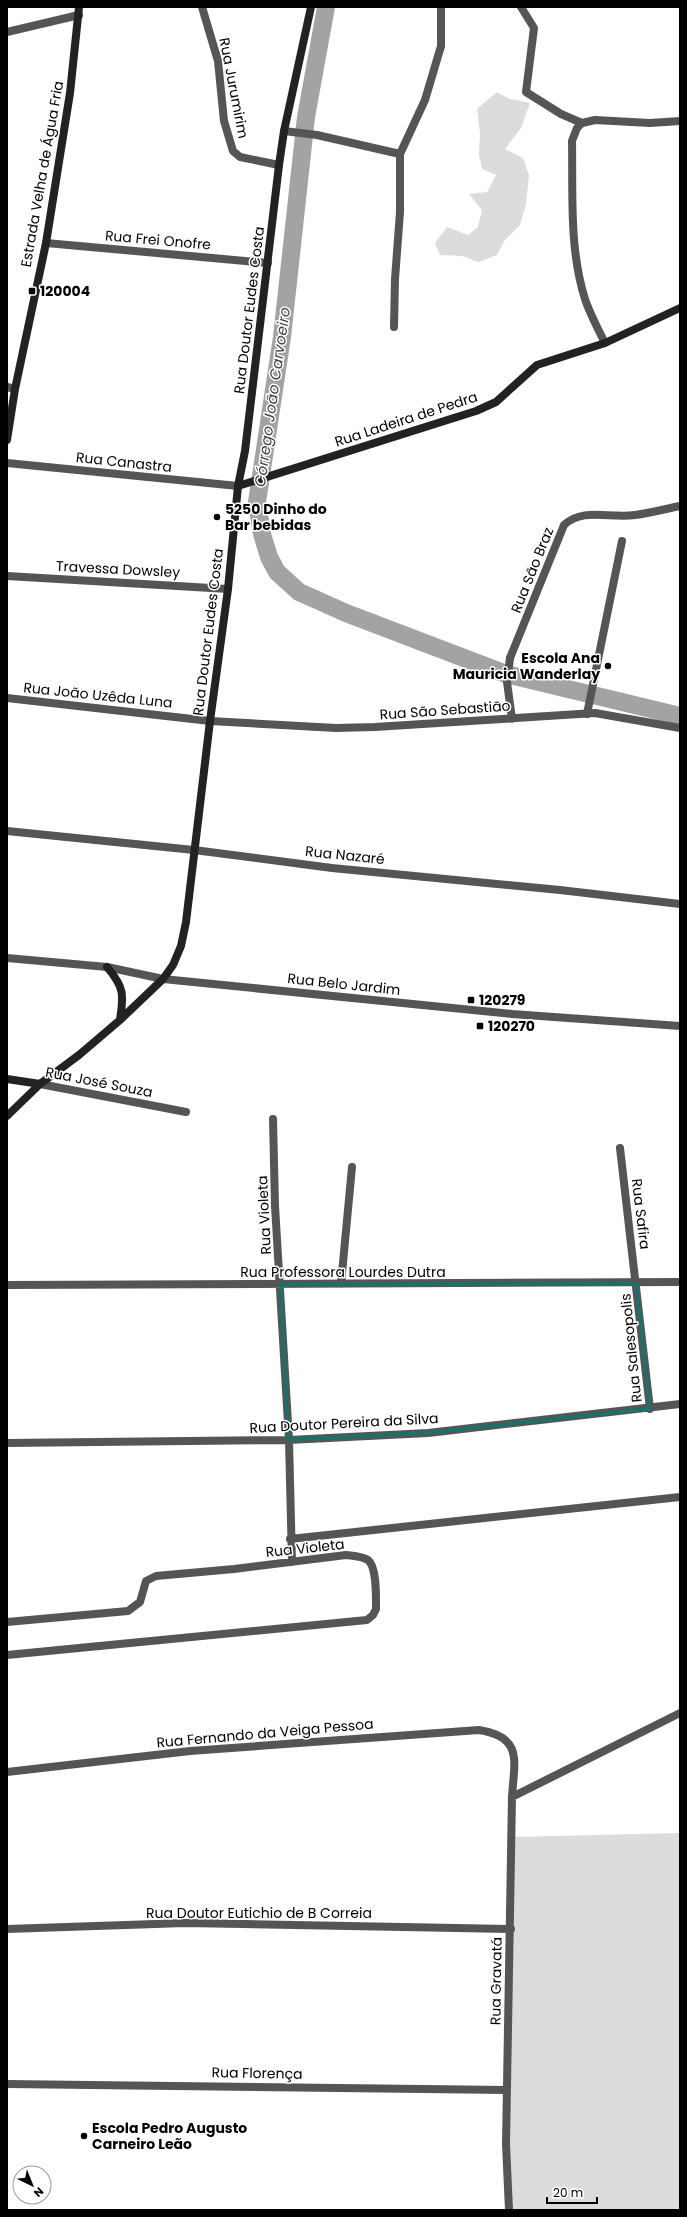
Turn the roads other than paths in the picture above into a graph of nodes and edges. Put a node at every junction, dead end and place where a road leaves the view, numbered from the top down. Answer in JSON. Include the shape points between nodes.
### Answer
{"nodes":[{"id":1,"x":202,"y":7,"type":"edge"},
{"id":2,"x":311,"y":7,"type":"edge"},
{"id":3,"x":441,"y":7,"type":"edge"},
{"id":4,"x":520,"y":7,"type":"edge"},
{"id":5,"x":79,"y":11,"type":"edge"},
{"id":6,"x":7,"y":32,"type":"edge"},
{"id":7,"x":680,"y":121,"type":"edge"},
{"id":8,"x":582,"y":124,"type":"junction"},
{"id":9,"x":284,"y":132,"type":"junction"},
{"id":10,"x":400,"y":154,"type":"junction"},
{"id":11,"x":279,"y":165,"type":"junction"},
{"id":12,"x":46,"y":243,"type":"junction"},
{"id":13,"x":268,"y":263,"type":"junction"},
{"id":14,"x":680,"y":308,"type":"edge"},
{"id":15,"x":394,"y":327,"type":"dead end"},
{"id":16,"x":605,"y":343,"type":"junction"},
{"id":17,"x":11,"y":388,"type":"edge"},
{"id":18,"x":7,"y":440,"type":"edge"},
{"id":19,"x":7,"y":463,"type":"edge"},
{"id":20,"x":238,"y":486,"type":"junction"},
{"id":21,"x":680,"y":506,"type":"edge"},
{"id":22,"x":622,"y":541,"type":"dead end"},
{"id":23,"x":7,"y":576,"type":"edge"},
{"id":24,"x":228,"y":589,"type":"junction"},
{"id":25,"x":7,"y":698,"type":"edge"},
{"id":26,"x":587,"y":714,"type":"junction"},
{"id":27,"x":512,"y":719,"type":"junction"},
{"id":28,"x":210,"y":721,"type":"junction"},
{"id":29,"x":680,"y":728,"type":"edge"},
{"id":30,"x":7,"y":831,"type":"edge"},
{"id":31,"x":194,"y":850,"type":"junction"},
{"id":32,"x":680,"y":904,"type":"edge"},
{"id":33,"x":7,"y":958,"type":"edge"},
{"id":34,"x":107,"y":967,"type":"junction"},
{"id":35,"x":163,"y":979,"type":"junction"},
{"id":36,"x":120,"y":1020,"type":"junction"},
{"id":37,"x":680,"y":1026,"type":"edge"},
{"id":38,"x":7,"y":1079,"type":"edge"},
{"id":39,"x":40,"y":1084,"type":"junction"},
{"id":40,"x":186,"y":1112,"type":"dead end"},
{"id":41,"x":7,"y":1116,"type":"edge"},
{"id":42,"x":273,"y":1119,"type":"dead end"},
{"id":43,"x":620,"y":1148,"type":"dead end"},
{"id":44,"x":352,"y":1167,"type":"dead end"},
{"id":45,"x":680,"y":1282,"type":"edge"},
{"id":46,"x":341,"y":1284,"type":"junction"},
{"id":47,"x":637,"y":1284,"type":"junction"},
{"id":48,"x":7,"y":1285,"type":"edge"},
{"id":49,"x":282,"y":1285,"type":"junction"},
{"id":50,"x":680,"y":1404,"type":"edge"},
{"id":51,"x":650,"y":1409,"type":"junction"},
{"id":52,"x":289,"y":1440,"type":"junction"},
{"id":53,"x":7,"y":1443,"type":"edge"},
{"id":54,"x":680,"y":1497,"type":"edge"},
{"id":55,"x":290,"y":1539,"type":"junction"},
{"id":56,"x":292,"y":1562,"type":"junction"},
{"id":57,"x":7,"y":1622,"type":"edge"},
{"id":58,"x":7,"y":1655,"type":"edge"},
{"id":59,"x":680,"y":1713,"type":"edge"},
{"id":60,"x":515,"y":1753,"type":"joint"},
{"id":61,"x":7,"y":1772,"type":"edge"},
{"id":62,"x":512,"y":1798,"type":"junction"},
{"id":63,"x":7,"y":1929,"type":"edge"},
{"id":64,"x":511,"y":1929,"type":"junction"},
{"id":65,"x":7,"y":2084,"type":"edge"},
{"id":66,"x":507,"y":2090,"type":"junction"},
{"id":67,"x":509,"y":2210,"type":"edge"}],
"edges":[{"from":1,"to":11,"type":"street","name":"Rua Jurumirim","via":[[218,61],[224,121],[235,154],[240,158]]},
{"from":2,"to":9,"type":"street","name":"Rua Doutor Eudes Costa"},
{"from":3,"to":10,"type":"street","via":[[441,46],[425,100]]},
{"from":4,"to":8,"type":"street","via":[[534,28],[526,92]]},
{"from":5,"to":6,"type":"street"},
{"from":5,"to":12,"type":"street","name":"Estrada Velha de Água Fria","via":[[70,93]]},
{"from":7,"to":8,"type":"street","via":[[650,123],[595,120]]},
{"from":8,"to":16,"type":"street","via":[[577,128],[572,141],[574,229],[579,275],[585,299]]},
{"from":9,"to":10,"type":"street","via":[[317,135]]},
{"from":9,"to":11,"type":"street","name":"Rua Doutor Eudes Costa"},
{"from":10,"to":15,"type":"street","via":[[400,212]]},
{"from":11,"to":13,"type":"street","name":"Rua Doutor Eudes Costa"},
{"from":12,"to":13,"type":"street","name":"Rua Frei Onofre"},
{"from":12,"to":17,"type":"street","name":"Estrada Velha de Água Fria"},
{"from":13,"to":20,"type":"street","name":"Rua Doutor Eudes Costa","via":[[245,451]]},
{"from":14,"to":16,"type":"street","name":"Rua Ladeira de Pedra"},
{"from":16,"to":20,"type":"street","name":"Rua Ladeira de Pedra","via":[[537,365],[496,402],[476,411]]},
{"from":17,"to":18,"type":"street","name":"Estrada Velha de Água Fria"},
{"from":19,"to":20,"type":"street","name":"Rua Canastra"},
{"from":20,"to":24,"type":"street","name":"Rua Doutor Eudes Costa"},
{"from":21,"to":27,"type":"street","name":"Rua São Braz","via":[[633,516],[576,516],[564,525],[510,658],[507,682]]},
{"from":22,"to":26,"type":"street"},
{"from":23,"to":24,"type":"street","name":"Travessa Dowsley"},
{"from":24,"to":28,"type":"street","name":"Rua Doutor Eudes Costa"},
{"from":25,"to":28,"type":"street","name":"Rua João Uzêda Luna"},
{"from":26,"to":27,"type":"street","name":"Rua São Sebastião"},
{"from":26,"to":29,"type":"street","name":"Rua São Sebastião","via":[[614,715]]},
{"from":27,"to":28,"type":"street","name":"Rua São Sebastião","via":[[336,728]]},
{"from":28,"to":31,"type":"street","name":"Rua Doutor Eudes Costa"},
{"from":30,"to":31,"type":"street","name":"Rua Nazaré"},
{"from":31,"to":32,"type":"street","name":"Rua Nazaré","via":[[332,868]]},
{"from":31,"to":35,"type":"street","name":"Rua Doutor Eudes Costa","via":[[181,946],[173,965]]},
{"from":33,"to":34,"type":"street","name":"Rua Belo Jardim"},
{"from":34,"to":35,"type":"street","name":"Rua Belo Jardim"},
{"from":34,"to":36,"type":"street","via":[[117,979],[124,997]]},
{"from":35,"to":36,"type":"street","name":"Rua Doutor Eudes Costa"},
{"from":35,"to":37,"type":"street","name":"Rua Belo Jardim","via":[[512,1014]]},
{"from":36,"to":39,"type":"street","name":"Rua Doutor Eudes Costa"},
{"from":38,"to":39,"type":"street","name":"Rua José Souza"},
{"from":39,"to":40,"type":"street","name":"Rua José Souza"},
{"from":39,"to":41,"type":"street","name":"Rua Doutor Eudes Costa"},
{"from":42,"to":49,"type":"street","name":"Rua Violeta","via":[[275,1206]]},
{"from":43,"to":47,"type":"street","name":"Rua Safira"},
{"from":44,"to":46,"type":"street"},
{"from":45,"to":47,"type":"street","name":"Rua Professora Lourdes Dutra"},
{"from":46,"to":47,"type":"street","name":"Rua Professora Lourdes Dutra"},
{"from":46,"to":49,"type":"street","name":"Rua Professora Lourdes Dutra"},
{"from":47,"to":51,"type":"street","name":"Rua Salesopolis"},
{"from":48,"to":49,"type":"street","name":"Rua Professora Lourdes Dutra"},
{"from":49,"to":52,"type":"street","name":"Rua Violeta"},
{"from":50,"to":51,"type":"street","name":"Rua Doutor Pereira da Silva"},
{"from":51,"to":52,"type":"street","name":"Rua Doutor Pereira da Silva","via":[[579,1414],[428,1433]]},
{"from":52,"to":53,"type":"street","name":"Rua Doutor Pereira da Silva"},
{"from":52,"to":55,"type":"street","name":"Rua Violeta"},
{"from":54,"to":55,"type":"street"},
{"from":55,"to":56,"type":"street","name":"Rua Violeta"},
{"from":56,"to":57,"type":"street","name":"Rua Violeta","via":[[156,1576],[146,1581],[140,1602],[128,1611]]},
{"from":56,"to":58,"type":"street","name":"Rua Violeta","via":[[346,1555],[360,1556],[368,1560],[373,1566],[376,1595],[376,1609],[373,1615],[366,1620]]},
{"from":59,"to":62,"type":"street"},
{"from":60,"to":61,"type":"street","name":"Rua Fernando da Veiga Pessoa","via":[[509,1741],[494,1733],[479,1730],[190,1751]]},
{"from":60,"to":62,"type":"street","name":"Rua Gravatá"},
{"from":62,"to":64,"type":"street","name":"Rua Gravatá"},
{"from":63,"to":64,"type":"street","name":"Rua Doutor Eutichio de B Correia","via":[[185,1923]]},
{"from":64,"to":66,"type":"street","name":"Rua Gravatá"},
{"from":65,"to":66,"type":"street","name":"Rua Florença"},
{"from":66,"to":67,"type":"street","name":"Rua Gravatá"}]}
